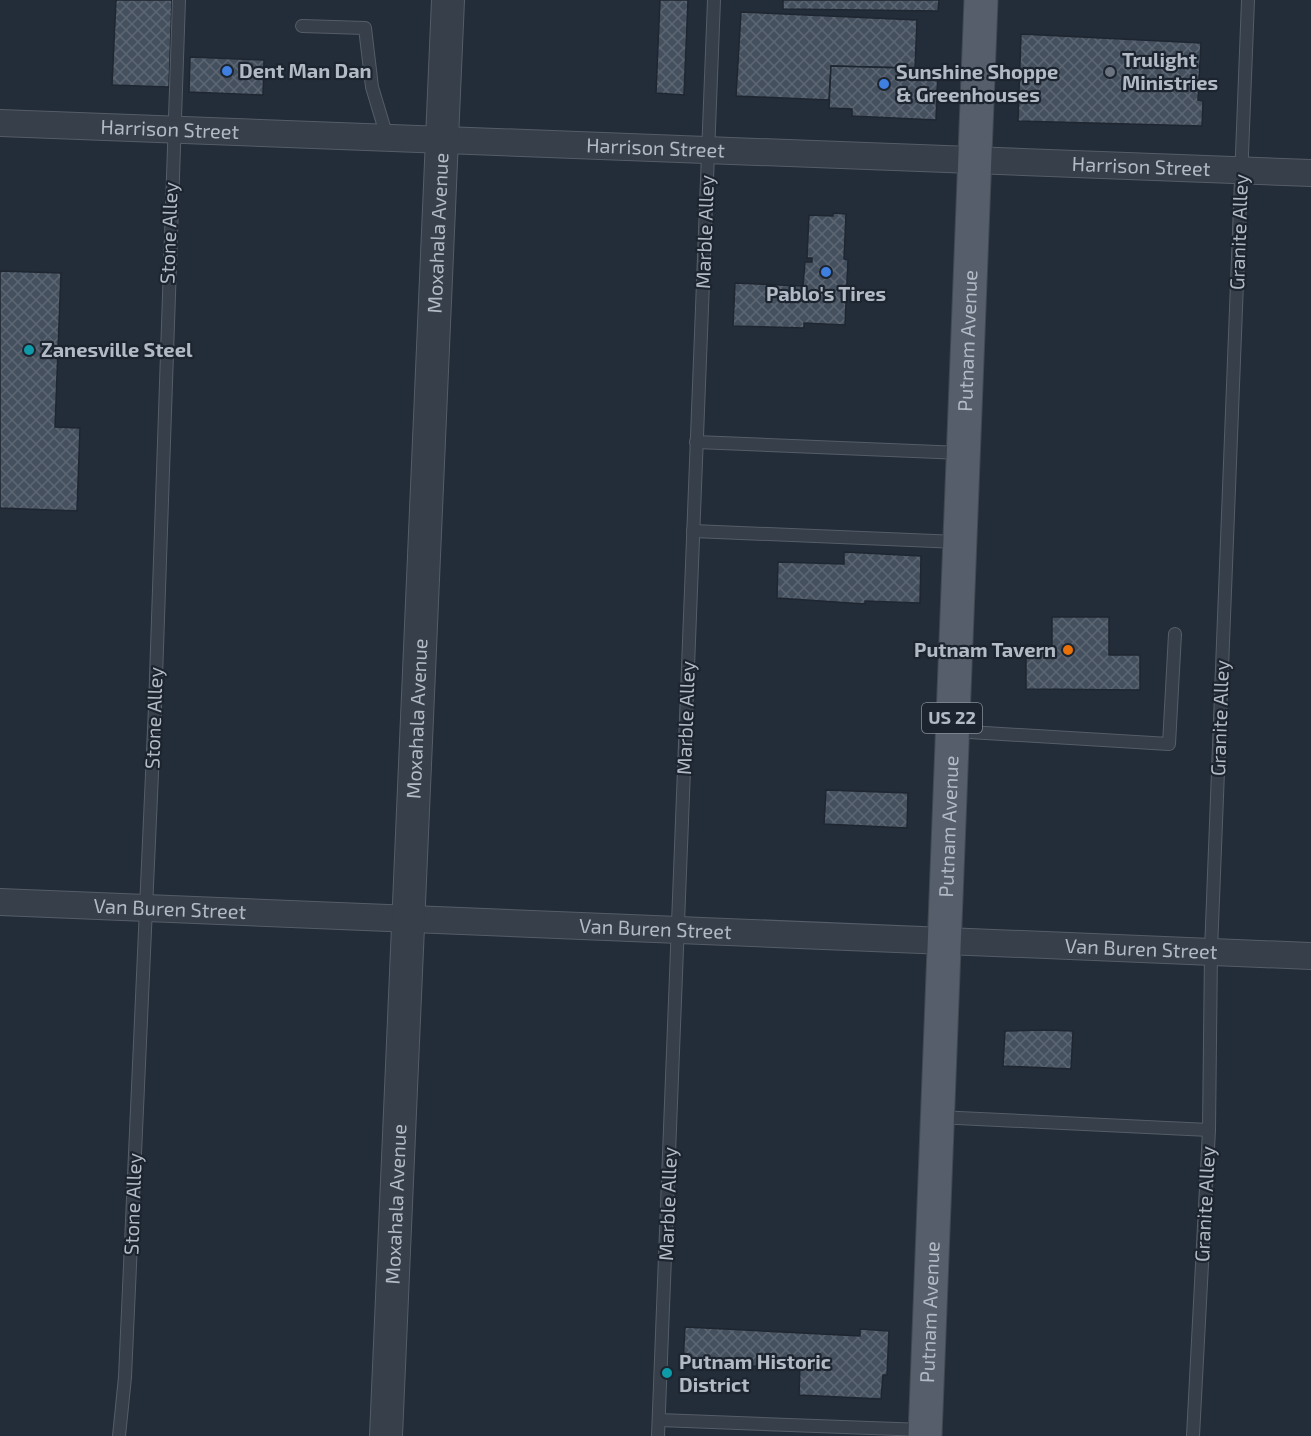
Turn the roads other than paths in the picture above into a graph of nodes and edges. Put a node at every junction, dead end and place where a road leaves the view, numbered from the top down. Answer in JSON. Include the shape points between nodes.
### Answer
{"nodes":[{"id":1,"x":179,"y":0,"type":"edge"},
{"id":2,"x":448,"y":0,"type":"edge"},
{"id":3,"x":714,"y":0,"type":"edge"},
{"id":4,"x":981,"y":0,"type":"edge"},
{"id":5,"x":1248,"y":0,"type":"edge"},
{"id":6,"x":302,"y":26,"type":"dead end"},
{"id":7,"x":0,"y":123,"type":"edge"},
{"id":8,"x":173,"y":130,"type":"junction"},
{"id":9,"x":387,"y":137,"type":"junction"},
{"id":10,"x":443,"y":139,"type":"junction"},
{"id":11,"x":708,"y":149,"type":"junction"},
{"id":12,"x":975,"y":158,"type":"junction"},
{"id":13,"x":1242,"y":170,"type":"junction"},
{"id":14,"x":1311,"y":172,"type":"edge"},
{"id":15,"x":696,"y":442,"type":"junction"},
{"id":16,"x":963,"y":453,"type":"junction"},
{"id":17,"x":693,"y":531,"type":"junction"},
{"id":18,"x":959,"y":542,"type":"junction"},
{"id":19,"x":1175,"y":634,"type":"dead end"},
{"id":20,"x":952,"y":731,"type":"junction"},
{"id":21,"x":0,"y":902,"type":"edge"},
{"id":22,"x":146,"y":908,"type":"junction"},
{"id":23,"x":409,"y":919,"type":"junction"},
{"id":24,"x":679,"y":930,"type":"junction"},
{"id":25,"x":944,"y":941,"type":"junction"},
{"id":26,"x":1211,"y":951,"type":"junction"},
{"id":27,"x":1311,"y":956,"type":"edge"},
{"id":28,"x":937,"y":1117,"type":"junction"},
{"id":29,"x":1209,"y":1130,"type":"junction"},
{"id":30,"x":659,"y":1420,"type":"junction"},
{"id":31,"x":925,"y":1433,"type":"edge"},
{"id":32,"x":119,"y":1436,"type":"edge"},
{"id":33,"x":386,"y":1436,"type":"edge"},
{"id":34,"x":658,"y":1436,"type":"edge"},
{"id":35,"x":1193,"y":1436,"type":"edge"}],
"edges":[{"from":1,"to":8,"type":"lane","name":"Stone Alley"},
{"from":2,"to":10,"type":"street","name":"Moxahala Avenue"},
{"from":3,"to":11,"type":"lane","name":"Marble Alley"},
{"from":4,"to":12,"type":"main road","name":"Putnam Avenue","number":"US 22"},
{"from":5,"to":13,"type":"lane","name":"Granite Alley"},
{"from":6,"to":9,"type":"lane","via":[[365,28],[372,87]]},
{"from":7,"to":8,"type":"street","name":"Harrison Street"},
{"from":8,"to":9,"type":"street","name":"Harrison Street"},
{"from":8,"to":22,"type":"lane","name":"Stone Alley"},
{"from":9,"to":10,"type":"street","name":"Harrison Street"},
{"from":10,"to":11,"type":"street","name":"Harrison Street"},
{"from":10,"to":23,"type":"street","name":"Moxahala Avenue"},
{"from":11,"to":12,"type":"street","name":"Harrison Street"},
{"from":11,"to":15,"type":"lane","name":"Marble Alley"},
{"from":12,"to":13,"type":"street","name":"Harrison Street"},
{"from":12,"to":16,"type":"main road","name":"Putnam Avenue","number":"US 22"},
{"from":13,"to":14,"type":"street","name":"Harrison Street"},
{"from":13,"to":26,"type":"lane","name":"Granite Alley"},
{"from":15,"to":16,"type":"lane"},
{"from":15,"to":17,"type":"lane","name":"Marble Alley"},
{"from":16,"to":18,"type":"main road","name":"Putnam Avenue","number":"US 22"},
{"from":17,"to":18,"type":"lane"},
{"from":17,"to":24,"type":"lane","name":"Marble Alley"},
{"from":18,"to":20,"type":"main road","name":"Putnam Avenue","number":"US 22"},
{"from":19,"to":20,"type":"lane","via":[[1169,744]]},
{"from":20,"to":25,"type":"main road","name":"Putnam Avenue","number":"US 22"},
{"from":21,"to":22,"type":"street","name":"Van Buren Street"},
{"from":22,"to":23,"type":"street","name":"Van Buren Street"},
{"from":22,"to":32,"type":"lane","name":"Stone Alley","via":[[126,1366]]},
{"from":23,"to":24,"type":"street","name":"Van Buren Street"},
{"from":23,"to":33,"type":"street","name":"Moxahala Avenue"},
{"from":24,"to":25,"type":"street","name":"Van Buren Street"},
{"from":24,"to":30,"type":"lane","name":"Marble Alley"},
{"from":25,"to":26,"type":"street","name":"Van Buren Street"},
{"from":25,"to":28,"type":"main road","name":"Putnam Avenue","number":"US 22"},
{"from":26,"to":27,"type":"street","name":"Van Buren Street"},
{"from":26,"to":29,"type":"lane","name":"Granite Alley"},
{"from":28,"to":29,"type":"lane"},
{"from":28,"to":31,"type":"main road","name":"Putnam Avenue","number":"US 22"},
{"from":29,"to":35,"type":"lane","name":"Granite Alley"},
{"from":30,"to":31,"type":"lane"},
{"from":30,"to":34,"type":"lane","name":"Marble Alley"}]}
